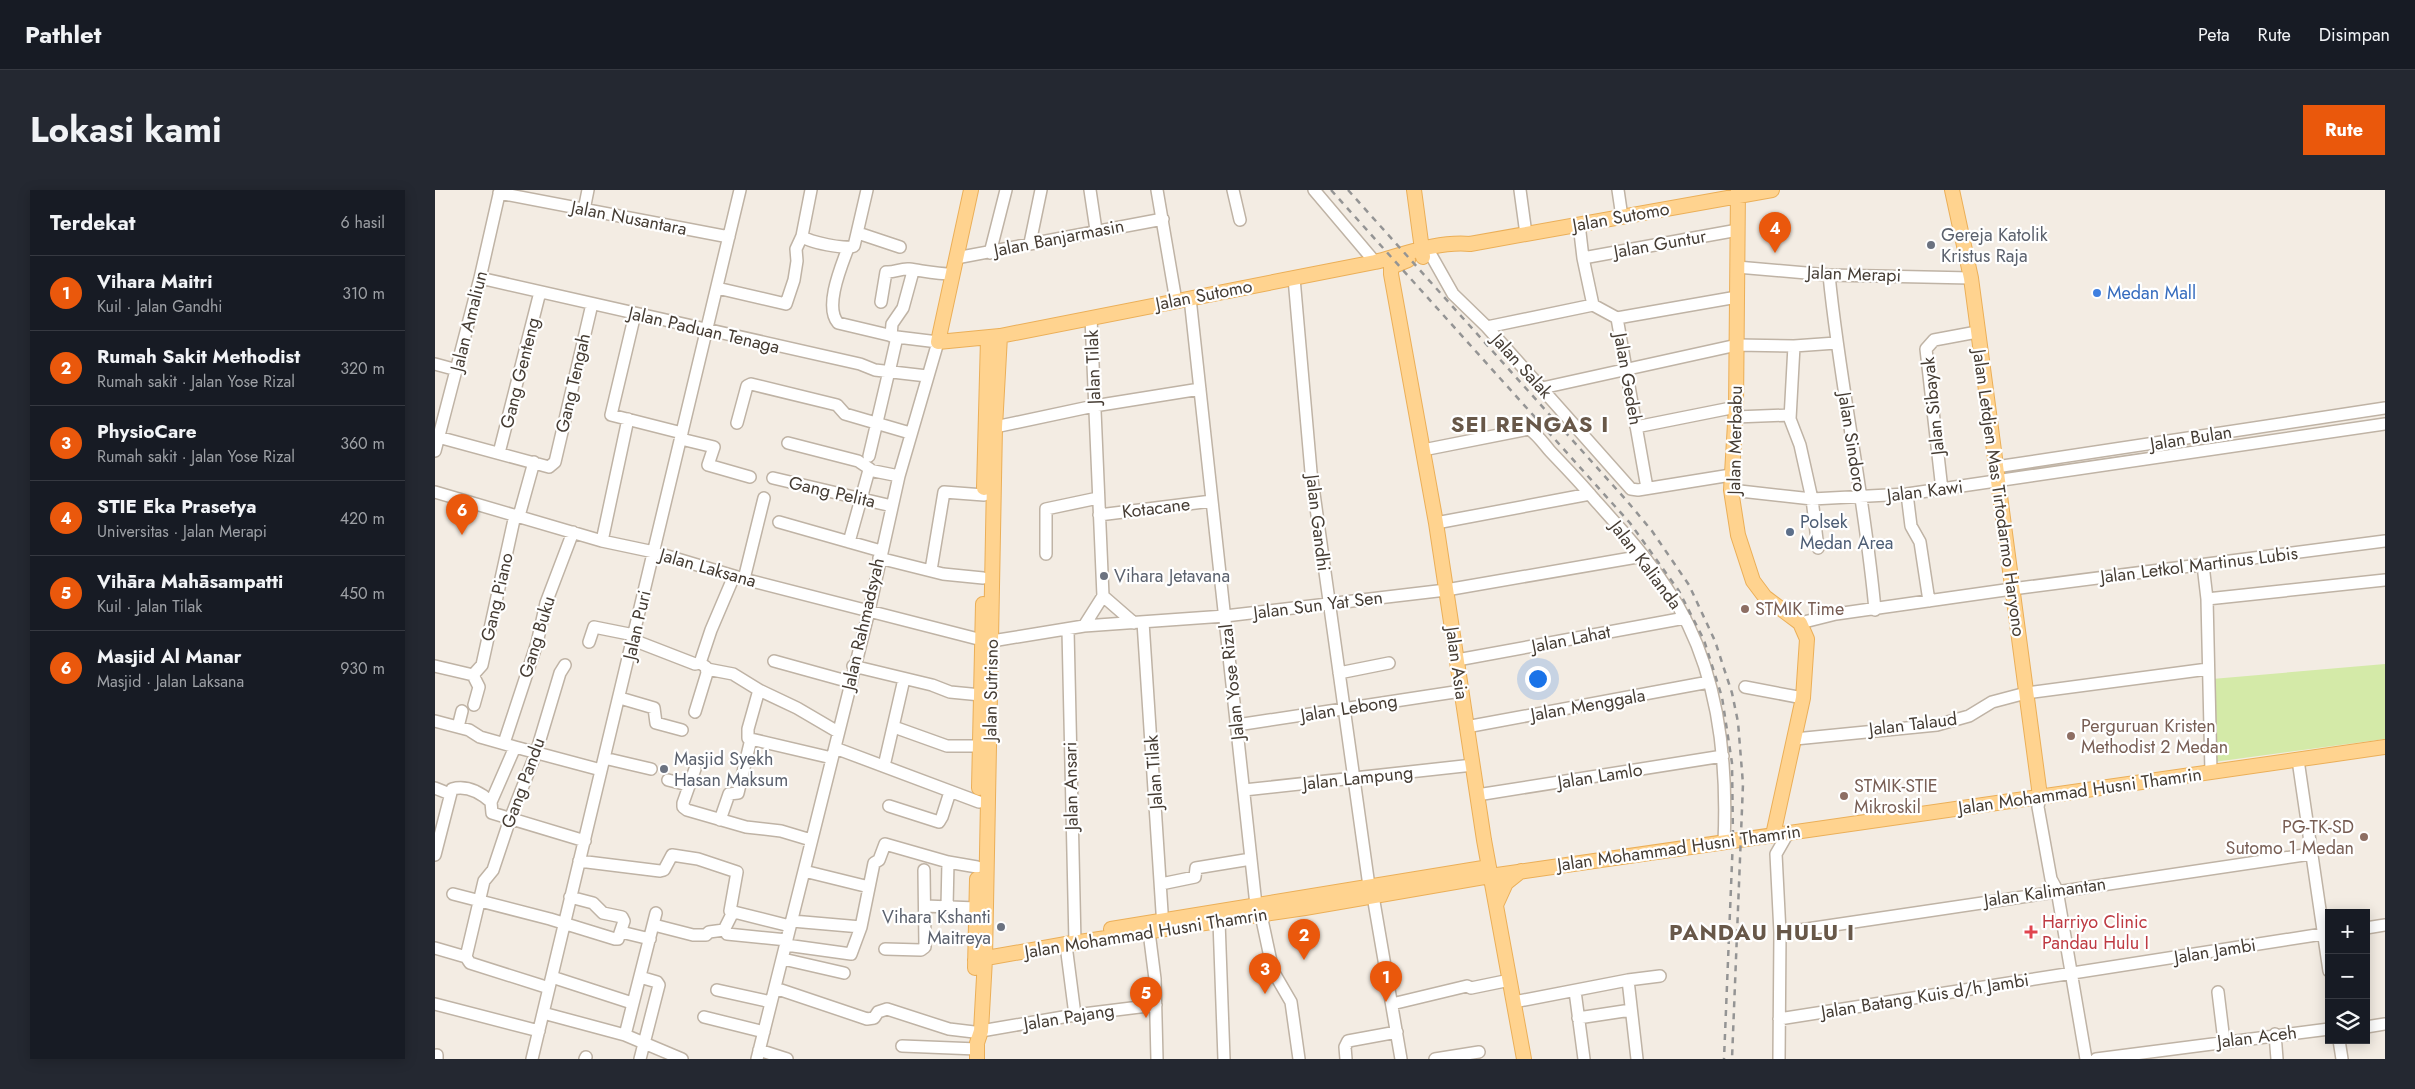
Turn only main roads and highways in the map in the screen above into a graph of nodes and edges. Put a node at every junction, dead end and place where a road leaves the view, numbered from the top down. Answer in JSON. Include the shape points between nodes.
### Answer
{"nodes":[{"id":1,"x":971,"y":190,"type":"edge"},
{"id":2,"x":1414,"y":190,"type":"edge"},
{"id":3,"x":1772,"y":190,"type":"edge"},
{"id":4,"x":1952,"y":190,"type":"edge"},
{"id":5,"x":1731,"y":194,"type":"edge"},
{"id":6,"x":1425,"y":254,"type":"junction"},
{"id":7,"x":1391,"y":267,"type":"joint"},
{"id":8,"x":994,"y":337,"type":"junction"},
{"id":9,"x":937,"y":342,"type":"joint"},
{"id":10,"x":987,"y":640,"type":"junction"},
{"id":11,"x":2385,"y":747,"type":"edge"},
{"id":12,"x":2040,"y":796,"type":"junction"},
{"id":13,"x":1767,"y":836,"type":"junction"},
{"id":14,"x":1490,"y":871,"type":"junction"},
{"id":15,"x":1521,"y":871,"type":"junction"},
{"id":16,"x":1496,"y":906,"type":"junction"},
{"id":17,"x":1259,"y":910,"type":"junction"},
{"id":18,"x":1156,"y":927,"type":"junction"},
{"id":19,"x":980,"y":955,"type":"junction"},
{"id":20,"x":977,"y":1043,"type":"edge"},
{"id":21,"x":1524,"y":1059,"type":"edge"}],
"edges":[{"from":1,"to":9,"type":"main road","name":"Jalan Rahmadsyah"},
{"from":2,"to":6,"type":"main road"},
{"from":3,"to":5,"type":"main road","name":"Jalan Sutomo"},
{"from":4,"to":12,"type":"main road","name":"Jalan Letdjen Mas Tirtodarmo Haryono","via":[[1971,278]]},
{"from":5,"to":6,"type":"main road","name":"Jalan Sutomo","via":[[1470,244],[1458,251]]},
{"from":5,"to":13,"type":"main road","name":"Jalan Merbabu","via":[[1738,230],[1731,475],[1738,535],[1753,581],[1765,597],[1800,624],[1807,647],[1803,698],[1795,739]]},
{"from":6,"to":7,"type":"main road","name":"Jalan Sutomo"},
{"from":6,"to":8,"type":"main road","name":"Jalan Sutomo"},
{"from":7,"to":14,"type":"main road","name":"Jalan Asia","via":[[1436,523]]},
{"from":8,"to":9,"type":"main road","name":"Jalan Sutomo"},
{"from":8,"to":10,"type":"main road","name":"Jalan Sutrisno","via":[[995,427]]},
{"from":8,"to":10,"type":"main road","name":"Jalan Sutrisno","via":[[984,495],[983,578]]},
{"from":10,"to":19,"type":"main road","name":"Jalan Sutrisno"},
{"from":10,"to":19,"type":"main road","name":"Jalan Sutrisno","via":[[979,746],[976,908]]},
{"from":11,"to":12,"type":"main road","name":"Jalan Mohammad Husni Thamrin"},
{"from":12,"to":13,"type":"main road","name":"Jalan Mohammad Husni Thamrin"},
{"from":13,"to":15,"type":"main road","name":"Jalan Mohammad Husni Thamrin"},
{"from":14,"to":15,"type":"main road","name":"Jalan Mohammad Husni Thamrin"},
{"from":14,"to":16,"type":"main road","name":"Jalan Asia"},
{"from":14,"to":17,"type":"main road","name":"Jalan Mohammad Husni Thamrin"},
{"from":15,"to":16,"type":"main road","via":[[1506,884]]},
{"from":16,"to":21,"type":"main road","name":"Jalan Asia"},
{"from":17,"to":18,"type":"main road","name":"Jalan Mohammad Husni Thamrin"},
{"from":17,"to":18,"type":"main road","name":"Jalan Mohammad Husni Thamrin","via":[[1219,921]]},
{"from":18,"to":19,"type":"main road","name":"Jalan Mohammad Husni Thamrin","via":[[1072,943]]},
{"from":19,"to":20,"type":"main road","name":"Jalan Sutrisno"}]}
